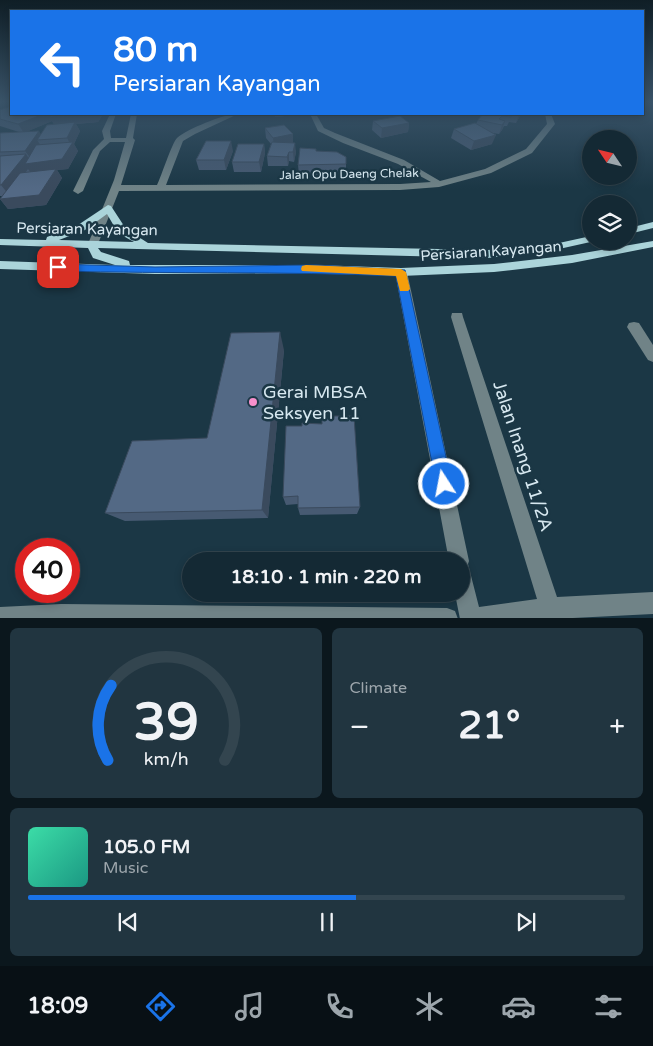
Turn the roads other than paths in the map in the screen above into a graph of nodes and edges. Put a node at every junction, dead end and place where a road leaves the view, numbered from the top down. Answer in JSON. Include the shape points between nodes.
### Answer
{"nodes":[{"id":1,"x":106,"y":131,"type":"edge"},
{"id":2,"x":132,"y":131,"type":"edge"},
{"id":3,"x":195,"y":131,"type":"edge"},
{"id":4,"x":324,"y":131,"type":"edge"},
{"id":5,"x":546,"y":131,"type":"edge"},
{"id":6,"x":108,"y":140,"type":"junction"},
{"id":7,"x":131,"y":140,"type":"junction"},
{"id":8,"x":440,"y":184,"type":"junction"},
{"id":9,"x":117,"y":188,"type":"junction"},
{"id":10,"x":161,"y":188,"type":"junction"},
{"id":11,"x":78,"y":191,"type":"dead end"},
{"id":12,"x":108,"y":208,"type":"junction"},
{"id":13,"x":653,"y":224,"type":"edge"},
{"id":14,"x":637,"y":229,"type":"edge"},
{"id":15,"x":582,"y":241,"type":"edge"},
{"id":16,"x":0,"y":242,"type":"edge"},
{"id":17,"x":32,"y":243,"type":"junction"},
{"id":18,"x":93,"y":244,"type":"junction"},
{"id":19,"x":653,"y":244,"type":"edge"},
{"id":20,"x":150,"y":245,"type":"junction"},
{"id":21,"x":0,"y":266,"type":"edge"},
{"id":22,"x":155,"y":270,"type":"junction"},
{"id":23,"x":401,"y":272,"type":"junction"},
{"id":24,"x":457,"y":317,"type":"dead end"},
{"id":25,"x":634,"y":327,"type":"dead end"},
{"id":26,"x":653,"y":356,"type":"edge"},
{"id":27,"x":457,"y":552,"type":"edge"},
{"id":28,"x":468,"y":602,"type":"edge"},
{"id":29,"x":653,"y":603,"type":"edge"},
{"id":30,"x":550,"y":608,"type":"junction"},
{"id":31,"x":0,"y":618,"type":"edge"},
{"id":32,"x":447,"y":618,"type":"edge"},
{"id":33,"x":472,"y":618,"type":"edge"}],
"edges":[{"from":1,"to":6,"type":"street"},
{"from":2,"to":7,"type":"street"},
{"from":3,"to":10,"type":"street","via":[[180,140]]},
{"from":4,"to":8,"type":"street","via":[[414,167]]},
{"from":5,"to":8,"type":"street","name":"Jalan Opu Daeng Chelak","via":[[529,151],[488,172]]},
{"from":6,"to":7,"type":"street"},
{"from":6,"to":11,"type":"street","via":[[97,150]]},
{"from":7,"to":9,"type":"street"},
{"from":8,"to":10,"type":"street","name":"Jalan Opu Daeng Chelak"},
{"from":9,"to":10,"type":"street","name":"Jalan Opu Daeng Chelak"},
{"from":9,"to":12,"type":"street"},
{"from":12,"to":17,"type":"main road","via":[[77,231]]},
{"from":12,"to":18,"type":"street"},
{"from":12,"to":20,"type":"main road","via":[[122,231]]},
{"from":13,"to":14,"type":"main road"},
{"from":15,"to":20,"type":"main road","name":"Persiaran Kayangan","via":[[488,254]]},
{"from":16,"to":17,"type":"main road","name":"Persiaran Kayangan"},
{"from":17,"to":18,"type":"main road","name":"Persiaran Kayangan"},
{"from":18,"to":20,"type":"main road","name":"Persiaran Kayangan"},
{"from":18,"to":22,"type":"main road","via":[[94,252],[103,258]]},
{"from":19,"to":23,"type":"main road","name":"Persiaran Kayangan","via":[[494,268]]},
{"from":21,"to":22,"type":"main road","name":"Persiaran Kayangan"},
{"from":22,"to":23,"type":"main road","name":"Persiaran Kayangan"},
{"from":23,"to":27,"type":"street"},
{"from":24,"to":30,"type":"street","name":"Jalan Inang 11/2A"},
{"from":25,"to":26,"type":"street"},
{"from":28,"to":33,"type":"street"},
{"from":29,"to":30,"type":"street"},
{"from":30,"to":33,"type":"street"},
{"from":31,"to":32,"type":"street","via":[[71,615]]}]}
